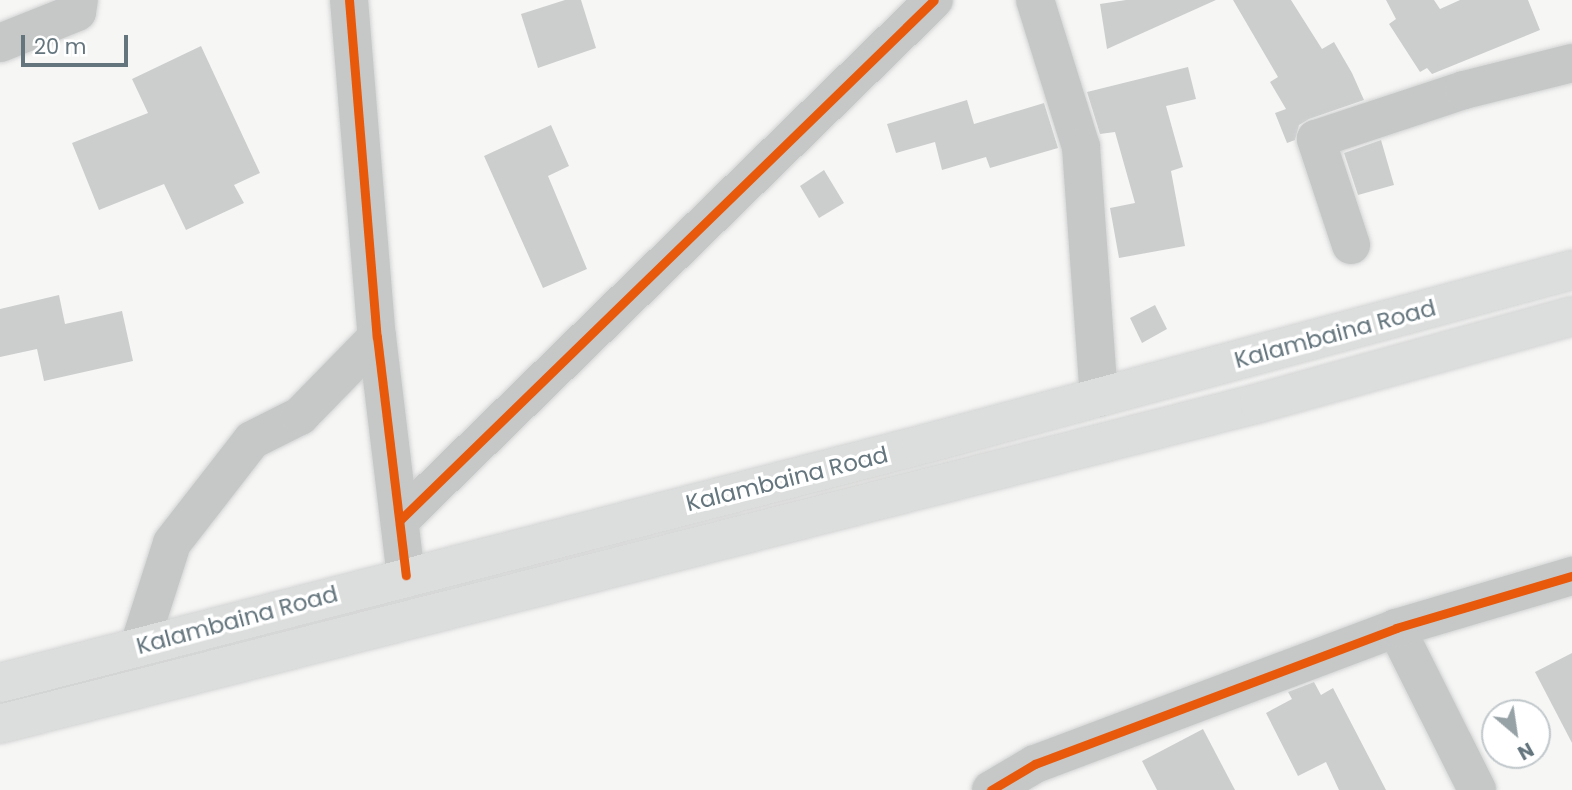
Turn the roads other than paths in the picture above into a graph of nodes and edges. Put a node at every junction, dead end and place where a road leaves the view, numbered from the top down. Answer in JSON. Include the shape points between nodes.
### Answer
{"nodes":[{"id":1,"x":79,"y":0,"type":"edge"},
{"id":2,"x":349,"y":0,"type":"edge"},
{"id":3,"x":934,"y":0,"type":"edge"},
{"id":4,"x":1035,"y":0,"type":"edge"},
{"id":5,"x":0,"y":43,"type":"edge"},
{"id":6,"x":1572,"y":63,"type":"edge"},
{"id":7,"x":1351,"y":245,"type":"dead end"},
{"id":8,"x":1572,"y":270,"type":"edge"},
{"id":9,"x":1572,"y":316,"type":"edge"},
{"id":10,"x":377,"y":337,"type":"junction"},
{"id":11,"x":1099,"y":397,"type":"junction"},
{"id":12,"x":400,"y":520,"type":"junction"},
{"id":13,"x":407,"y":575,"type":"junction"},
{"id":14,"x":1572,"y":576,"type":"edge"},
{"id":15,"x":1396,"y":628,"type":"junction"},
{"id":16,"x":139,"y":646,"type":"junction"},
{"id":17,"x":0,"y":683,"type":"edge"},
{"id":18,"x":0,"y":724,"type":"edge"},
{"id":19,"x":1042,"y":777,"type":"edge"},
{"id":20,"x":991,"y":790,"type":"edge"},
{"id":21,"x":1477,"y":790,"type":"edge"}],
"edges":[{"from":1,"to":5,"type":"street","via":[[77,12]]},
{"from":2,"to":10,"type":"street"},
{"from":3,"to":12,"type":"street"},
{"from":4,"to":11,"type":"street","via":[[1081,146]]},
{"from":6,"to":7,"type":"street","via":[[1464,90],[1316,139]]},
{"from":8,"to":11,"type":"main road","name":"Kalambaina Road"},
{"from":9,"to":18,"type":"main road","name":"Kalambaina Road","via":[[1245,406]]},
{"from":10,"to":12,"type":"street"},
{"from":10,"to":16,"type":"street","via":[[300,416],[252,440],[172,543]]},
{"from":11,"to":13,"type":"main road","name":"Kalambaina Road"},
{"from":12,"to":13,"type":"street"},
{"from":13,"to":16,"type":"main road","name":"Kalambaina Road"},
{"from":14,"to":15,"type":"street"},
{"from":15,"to":19,"type":"street"},
{"from":15,"to":21,"type":"street"},
{"from":16,"to":17,"type":"main road","name":"Kalambaina Road"},
{"from":19,"to":20,"type":"street"}]}
